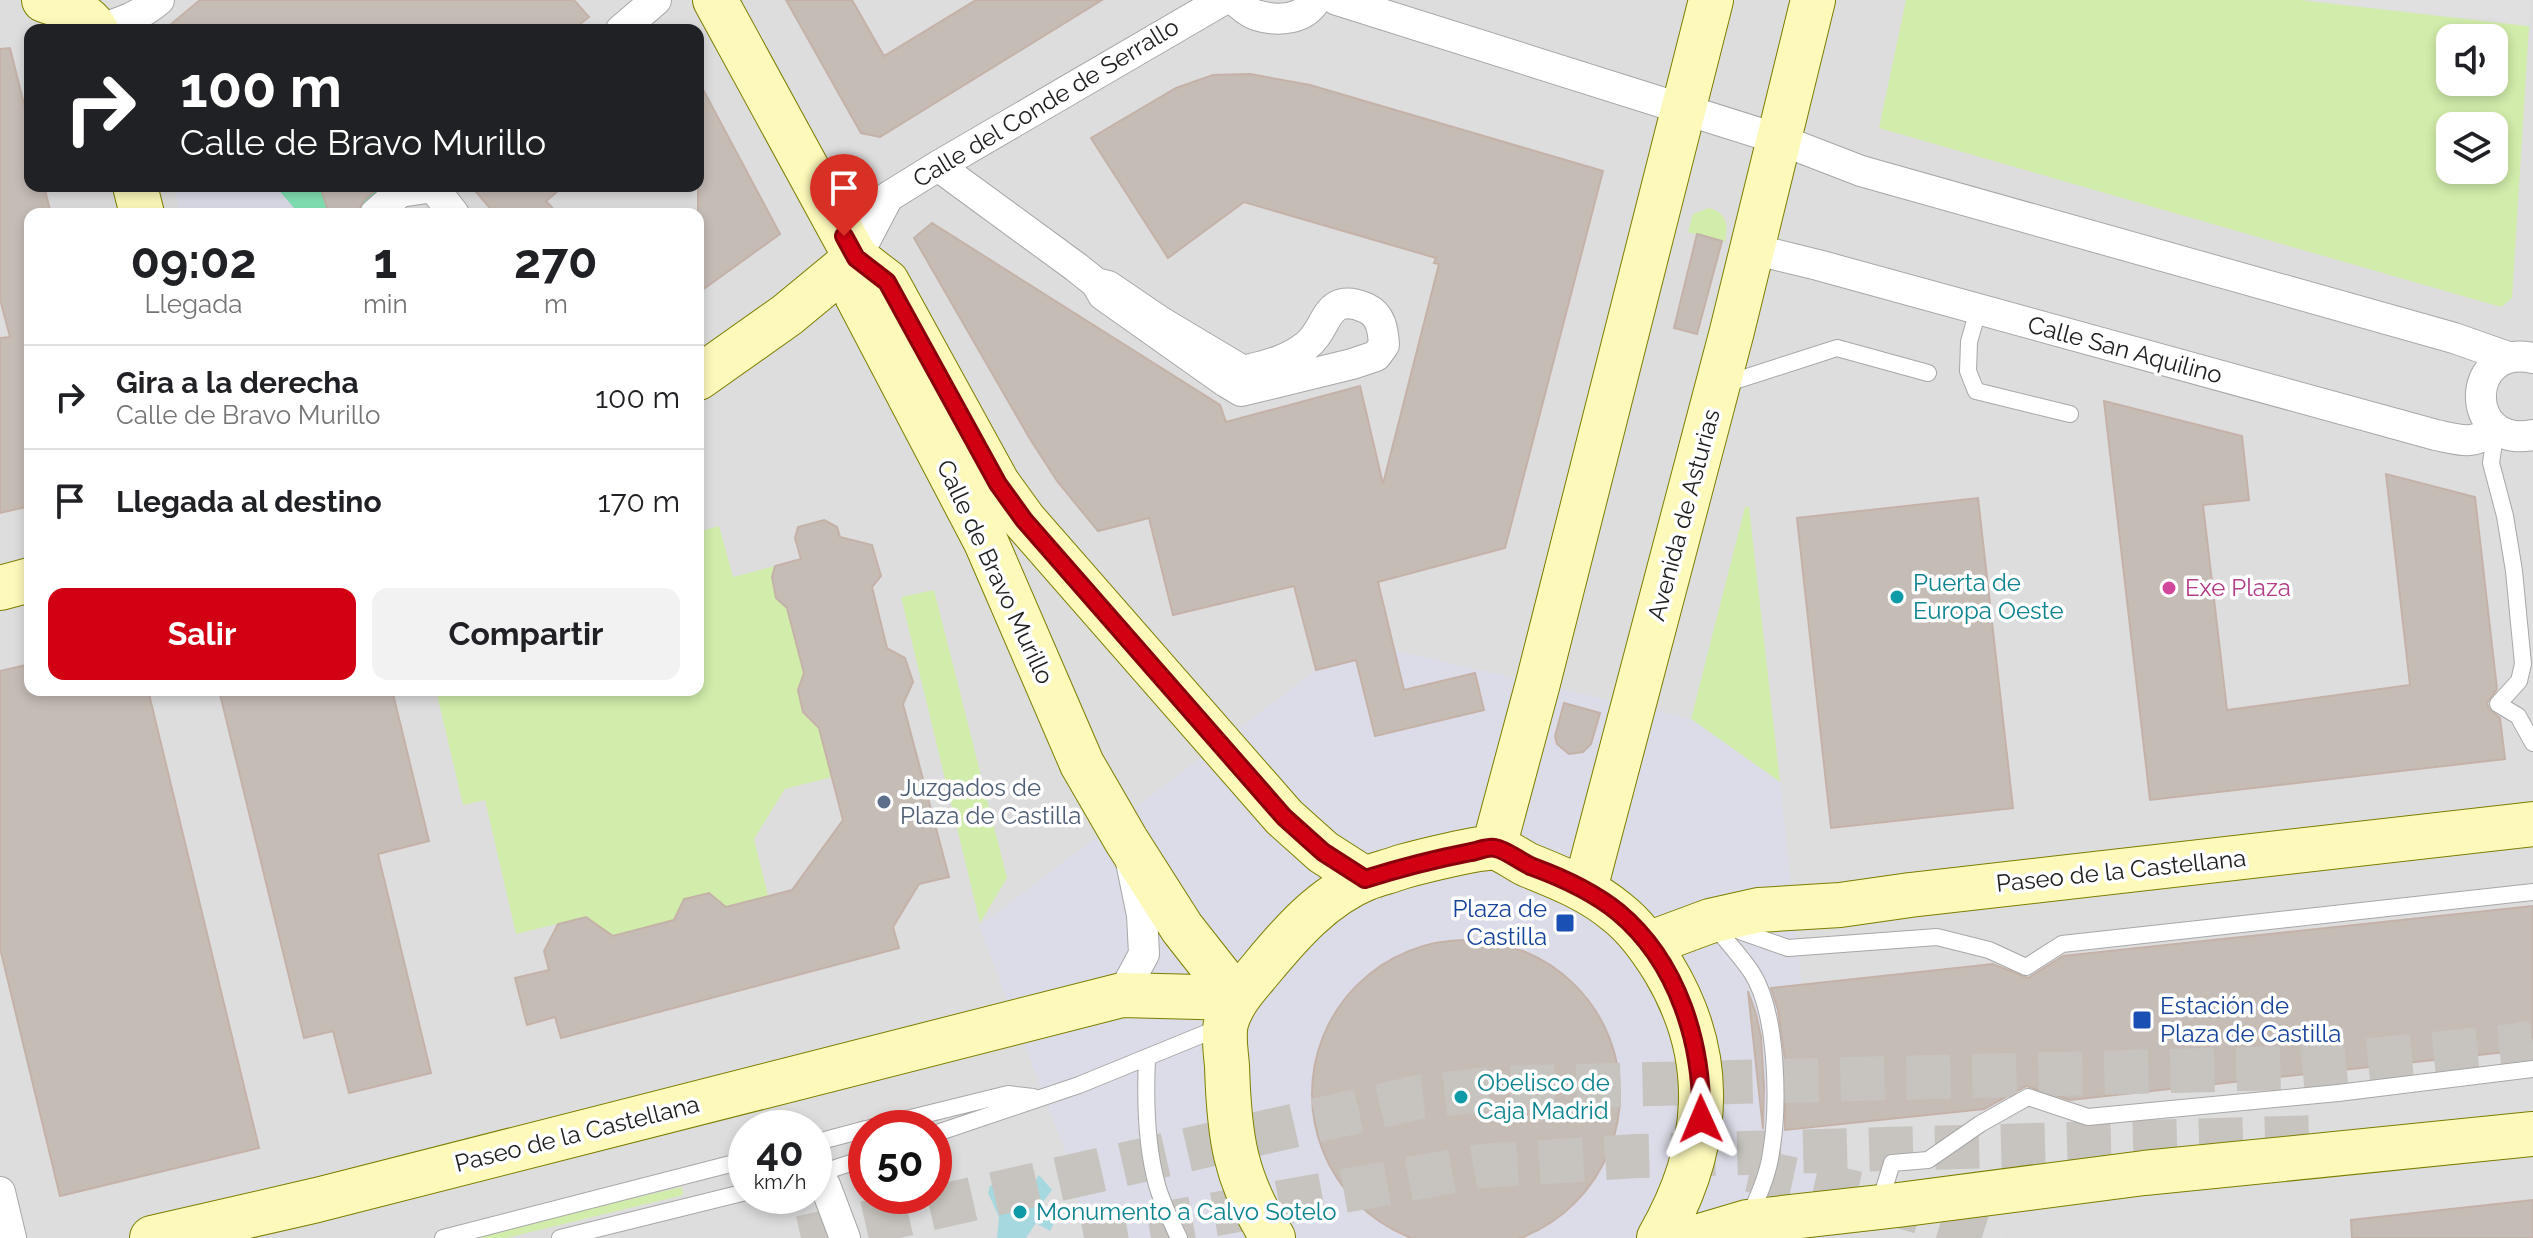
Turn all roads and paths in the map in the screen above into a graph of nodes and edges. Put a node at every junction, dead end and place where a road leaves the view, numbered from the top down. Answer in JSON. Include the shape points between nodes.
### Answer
{"nodes":[{"id":1,"x":44,"y":0,"type":"edge"},
{"id":2,"x":159,"y":0,"type":"edge"},
{"id":3,"x":656,"y":0,"type":"edge"},
{"id":4,"x":715,"y":0,"type":"edge"},
{"id":5,"x":1223,"y":0,"type":"edge"},
{"id":6,"x":1234,"y":0,"type":"edge"},
{"id":7,"x":1316,"y":0,"type":"edge"},
{"id":8,"x":1337,"y":0,"type":"edge"},
{"id":9,"x":1711,"y":0,"type":"edge"},
{"id":10,"x":1813,"y":0,"type":"edge"},
{"id":11,"x":92,"y":24,"type":"edge"},
{"id":12,"x":115,"y":24,"type":"edge"},
{"id":13,"x":628,"y":24,"type":"edge"},
{"id":14,"x":1682,"y":109,"type":"junction"},
{"id":15,"x":1778,"y":139,"type":"junction"},
{"id":16,"x":938,"y":166,"type":"junction"},
{"id":17,"x":400,"y":192,"type":"edge"},
{"id":18,"x":437,"y":192,"type":"edge"},
{"id":19,"x":382,"y":208,"type":"edge"},
{"id":20,"x":449,"y":208,"type":"edge"},
{"id":21,"x":1752,"y":249,"type":"junction"},
{"id":22,"x":856,"y":258,"type":"junction"},
{"id":23,"x":1096,"y":283,"type":"junction"},
{"id":24,"x":1978,"y":310,"type":"junction"},
{"id":25,"x":2520,"y":357,"type":"edge"},
{"id":26,"x":1928,"y":373,"type":"dead end"},
{"id":27,"x":704,"y":374,"type":"edge"},
{"id":28,"x":1717,"y":387,"type":"junction"},
{"id":29,"x":2070,"y":414,"type":"dead end"},
{"id":30,"x":2496,"y":429,"type":"junction"},
{"id":31,"x":2533,"y":435,"type":"edge"},
{"id":32,"x":24,"y":582,"type":"edge"},
{"id":33,"x":0,"y":588,"type":"edge"},
{"id":34,"x":2533,"y":743,"type":"edge"},
{"id":35,"x":2533,"y":824,"type":"edge"},
{"id":36,"x":1126,"y":840,"type":"junction"},
{"id":37,"x":1494,"y":847,"type":"junction"},
{"id":38,"x":1365,"y":879,"type":"junction"},
{"id":39,"x":1585,"y":889,"type":"junction"},
{"id":40,"x":2533,"y":892,"type":"edge"},
{"id":41,"x":1710,"y":921,"type":"junction"},
{"id":42,"x":1648,"y":944,"type":"junction"},
{"id":43,"x":1122,"y":995,"type":"junction"},
{"id":44,"x":1231,"y":1012,"type":"junction"},
{"id":45,"x":1147,"y":1059,"type":"junction"},
{"id":46,"x":2533,"y":1069,"type":"edge"},
{"id":47,"x":1039,"y":1098,"type":"junction"},
{"id":48,"x":944,"y":1110,"type":"edge"},
{"id":49,"x":952,"y":1128,"type":"edge"},
{"id":50,"x":2533,"y":1134,"type":"edge"},
{"id":51,"x":728,"y":1165,"type":"edge"},
{"id":52,"x":0,"y":1192,"type":"edge"},
{"id":53,"x":728,"y":1196,"type":"edge"},
{"id":54,"x":832,"y":1204,"type":"edge"},
{"id":55,"x":1878,"y":1207,"type":"junction"},
{"id":56,"x":1747,"y":1222,"type":"junction"},
{"id":57,"x":11,"y":1238,"type":"edge"},
{"id":58,"x":152,"y":1238,"type":"edge"},
{"id":59,"x":443,"y":1238,"type":"edge"},
{"id":60,"x":560,"y":1238,"type":"edge"},
{"id":61,"x":845,"y":1238,"type":"edge"},
{"id":62,"x":1179,"y":1238,"type":"edge"},
{"id":63,"x":1273,"y":1238,"type":"edge"},
{"id":64,"x":1659,"y":1238,"type":"edge"},
{"id":65,"x":1693,"y":1238,"type":"edge"}],
"edges":[{"from":1,"to":11,"type":"main road","via":[[80,13]]},
{"from":2,"to":12,"type":"street"},
{"from":3,"to":13,"type":"street"},
{"from":4,"to":22,"type":"main road","name":"Calle de Bravo Murillo"},
{"from":5,"to":16,"type":"street","name":"Calle del Conde de Serrallo"},
{"from":6,"to":7,"type":"street","via":[[1253,15],[1277,20],[1304,14]]},
{"from":8,"to":14,"type":"street"},
{"from":9,"to":14,"type":"main road"},
{"from":10,"to":15,"type":"main road","name":"Avenida de Asturias"},
{"from":14,"to":15,"type":"street"},
{"from":14,"to":37,"type":"main road"},
{"from":15,"to":21,"type":"main road","name":"Avenida de Asturias"},
{"from":15,"to":25,"type":"street","via":[[1861,171]]},
{"from":16,"to":22,"type":"street","name":"Calle del Conde de Serrallo","via":[[888,197]]},
{"from":16,"to":23,"type":"street"},
{"from":17,"to":19,"type":"street"},
{"from":18,"to":20,"type":"street"},
{"from":21,"to":24,"type":"street","name":"Calle San Aquilino"},
{"from":21,"to":28,"type":"main road","name":"Avenida de Asturias"},
{"from":22,"to":27,"type":"main road"},
{"from":22,"to":36,"type":"main road","name":"Calle de Bravo Murillo","via":[[857,296],[986,542],[1082,764]]},
{"from":22,"to":38,"type":"main road","name":"Calle de Bravo Murillo","via":[[887,282],[998,484],[1024,520],[1284,817],[1323,852]]},
{"from":23,"to":23,"type":"street","via":[[1103,295],[1241,391],[1352,364],[1376,356],[1384,345],[1374,312],[1337,305],[1310,344],[1282,362],[1243,371]]},
{"from":24,"to":29,"type":"lane","via":[[1968,371],[1976,391]]},
{"from":24,"to":30,"type":"street","name":"Calle San Aquilino","via":[[2465,442]]},
{"from":25,"to":30,"type":"street","via":[[2488,371],[2481,384],[2484,414]]},
{"from":26,"to":28,"type":"lane","via":[[1837,348]]},
{"from":28,"to":39,"type":"main road","name":"Avenida de Asturias"},
{"from":30,"to":31,"type":"street","via":[[2508,435]]},
{"from":30,"to":34,"type":"lane","via":[[2491,463],[2514,571],[2523,664],[2519,681],[2498,704],[2518,716]]},
{"from":32,"to":33,"type":"main road"},
{"from":35,"to":41,"type":"main road","name":"Paseo de la Castellana","via":[[1759,910]]},
{"from":36,"to":43,"type":"street","name":"Calle de Bravo Murillo","via":[[1142,915],[1144,954]]},
{"from":36,"to":44,"type":"main road","name":"Calle de Bravo Murillo"},
{"from":37,"to":38,"type":"main road"},
{"from":37,"to":39,"type":"main road"},
{"from":38,"to":44,"type":"main road","via":[[1312,913]]},
{"from":39,"to":42,"type":"main road","via":[[1619,913]]},
{"from":40,"to":41,"type":"lane","via":[[2062,944],[2026,967],[1989,950],[1937,937],[1788,948]]},
{"from":41,"to":42,"type":"main road","name":"Paseo de la Castellana"},
{"from":41,"to":56,"type":"lane","via":[[1753,974],[1766,1003],[1771,1038],[1771,1156]]},
{"from":42,"to":64,"type":"main road","via":[[1691,1026],[1702,1089],[1701,1119],[1686,1182]]},
{"from":43,"to":44,"type":"main road","name":"Paseo de la Castellana"},
{"from":43,"to":58,"type":"main road","name":"Paseo de la Castellana"},
{"from":44,"to":45,"type":"lane"},
{"from":44,"to":63,"type":"main road","via":[[1230,1132],[1249,1195]]},
{"from":45,"to":47,"type":"lane"},
{"from":45,"to":62,"type":"lane","via":[[1145,1100],[1153,1166]]},
{"from":46,"to":55,"type":"lane","via":[[2088,1117],[2028,1097],[1928,1160],[1892,1163]]},
{"from":47,"to":48,"type":"lane","via":[[1008,1094]]},
{"from":47,"to":49,"type":"lane"},
{"from":50,"to":55,"type":"main road","via":[[2144,1173]]},
{"from":51,"to":59,"type":"lane"},
{"from":52,"to":57,"type":"street"},
{"from":53,"to":60,"type":"lane"},
{"from":54,"to":61,"type":"street"},
{"from":55,"to":56,"type":"main road"},
{"from":56,"to":65,"type":"main road"}]}
